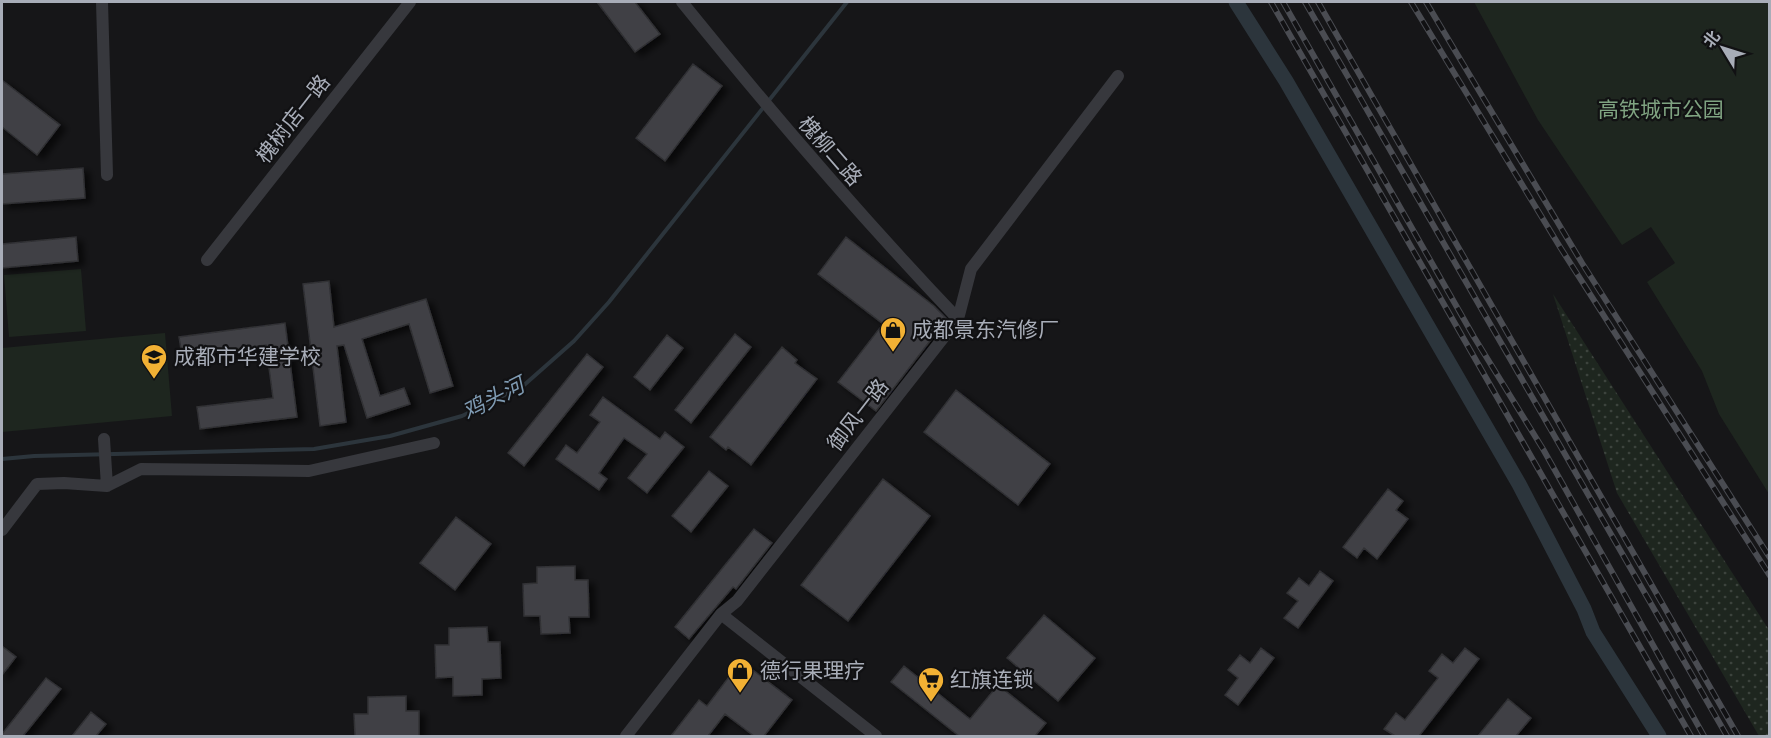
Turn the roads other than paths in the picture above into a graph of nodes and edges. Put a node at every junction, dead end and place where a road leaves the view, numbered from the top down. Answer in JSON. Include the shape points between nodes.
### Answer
{"nodes":[{"id":1,"x":102,"y":2,"type":"edge"},
{"id":2,"x":410,"y":2,"type":"edge"},
{"id":3,"x":682,"y":2,"type":"edge"},
{"id":4,"x":1119,"y":76,"type":"dead end"},
{"id":5,"x":107,"y":175,"type":"dead end"},
{"id":6,"x":207,"y":260,"type":"dead end"},
{"id":7,"x":958,"y":319,"type":"junction"},
{"id":8,"x":104,"y":439,"type":"dead end"},
{"id":9,"x":434,"y":443,"type":"dead end"},
{"id":10,"x":107,"y":486,"type":"junction"},
{"id":11,"x":2,"y":530,"type":"edge"},
{"id":12,"x":721,"y":614,"type":"junction"},
{"id":13,"x":626,"y":736,"type":"edge"},
{"id":14,"x":876,"y":736,"type":"edge"}],
"edges":[{"from":1,"to":5,"type":"street"},
{"from":2,"to":6,"type":"street","name":"槐树店一路"},
{"from":3,"to":7,"type":"street","name":"槐柳二路","via":[[775,117],[876,233]]},
{"from":4,"to":7,"type":"street","name":"御风一路","via":[[971,269]]},
{"from":7,"to":12,"type":"street","name":"御风一路","via":[[737,601]]},
{"from":8,"to":10,"type":"street"},
{"from":9,"to":10,"type":"street","via":[[309,471],[141,469]]},
{"from":10,"to":11,"type":"street","via":[[37,484]]},
{"from":12,"to":13,"type":"street","name":"御风一路"},
{"from":12,"to":14,"type":"street"}]}
